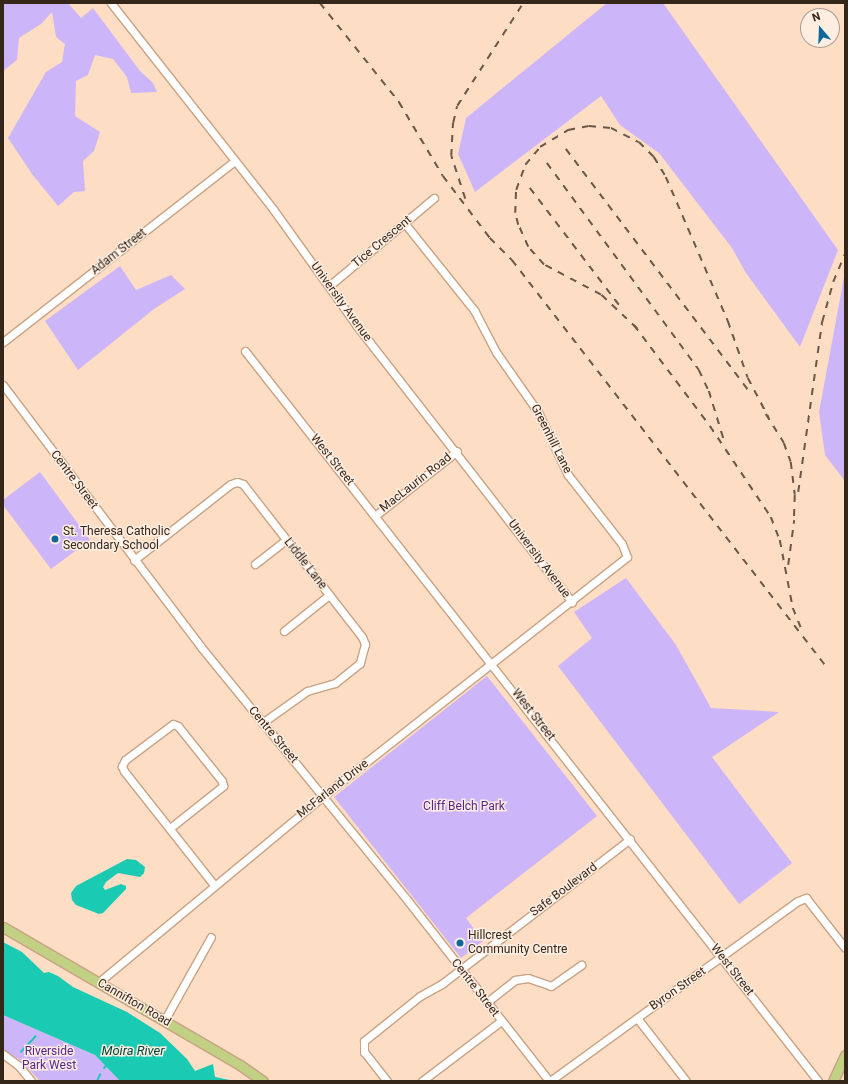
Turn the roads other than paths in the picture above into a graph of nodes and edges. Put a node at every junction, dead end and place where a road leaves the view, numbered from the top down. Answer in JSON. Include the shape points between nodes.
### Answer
{"nodes":[{"id":1,"x":111,"y":3,"type":"edge"},
{"id":2,"x":235,"y":161,"type":"junction"},
{"id":3,"x":434,"y":198,"type":"dead end"},
{"id":4,"x":405,"y":224,"type":"junction"},
{"id":5,"x":329,"y":286,"type":"junction"},
{"id":6,"x":3,"y":342,"type":"edge"},
{"id":7,"x":245,"y":351,"type":"dead end"},
{"id":8,"x":3,"y":385,"type":"edge"},
{"id":9,"x":457,"y":451,"type":"junction"},
{"id":10,"x":376,"y":515,"type":"junction"},
{"id":11,"x":286,"y":540,"type":"junction"},
{"id":12,"x":134,"y":560,"type":"junction"},
{"id":13,"x":255,"y":564,"type":"dead end"},
{"id":14,"x":329,"y":595,"type":"junction"},
{"id":15,"x":572,"y":602,"type":"junction"},
{"id":16,"x":284,"y":630,"type":"dead end"},
{"id":17,"x":492,"y":663,"type":"junction"},
{"id":18,"x":262,"y":723,"type":"junction"},
{"id":19,"x":323,"y":796,"type":"junction"},
{"id":20,"x":170,"y":828,"type":"junction"},
{"id":21,"x":630,"y":840,"type":"junction"},
{"id":22,"x":214,"y":885,"type":"junction"},
{"id":23,"x":3,"y":927,"type":"edge"},
{"id":24,"x":211,"y":938,"type":"dead end"},
{"id":25,"x":845,"y":948,"type":"edge"},
{"id":26,"x":722,"y":958,"type":"junction"},
{"id":27,"x":581,"y":965,"type":"dead end"},
{"id":28,"x":460,"y":969,"type":"junction"},
{"id":29,"x":99,"y":982,"type":"junction"},
{"id":30,"x":487,"y":1002,"type":"junction"},
{"id":31,"x":637,"y":1018,"type":"junction"},
{"id":32,"x":164,"y":1021,"type":"junction"},
{"id":33,"x":501,"y":1021,"type":"junction"},
{"id":34,"x":3,"y":1054,"type":"edge"},
{"id":35,"x":845,"y":1055,"type":"edge"},
{"id":36,"x":31,"y":1081,"type":"edge"},
{"id":37,"x":264,"y":1081,"type":"edge"},
{"id":38,"x":387,"y":1081,"type":"edge"},
{"id":39,"x":422,"y":1081,"type":"edge"},
{"id":40,"x":550,"y":1081,"type":"edge"},
{"id":41,"x":686,"y":1081,"type":"edge"},
{"id":42,"x":818,"y":1081,"type":"edge"},
{"id":43,"x":833,"y":1081,"type":"edge"}],
"edges":[{"from":1,"to":2,"type":"street","name":"University Avenue"},
{"from":2,"to":5,"type":"street","name":"University Avenue"},
{"from":2,"to":6,"type":"street","name":"Adam Street"},
{"from":3,"to":4,"type":"street","name":"Tice Crescent"},
{"from":4,"to":5,"type":"street","name":"Tice Crescent"},
{"from":4,"to":15,"type":"street","name":"Greenhill Lane","via":[[474,310],[496,352],[538,412],[568,475],[627,551],[627,557],[621,564]]},
{"from":5,"to":9,"type":"street","name":"University Avenue","via":[[357,326]]},
{"from":7,"to":10,"type":"street","name":"West Street"},
{"from":8,"to":12,"type":"street","name":"Centre Street"},
{"from":9,"to":10,"type":"street","name":"MacLaurin Road"},
{"from":9,"to":15,"type":"street","name":"University Avenue"},
{"from":10,"to":17,"type":"street","name":"West Street"},
{"from":11,"to":12,"type":"street","name":"Liddle Lane","via":[[243,484],[237,482]]},
{"from":11,"to":13,"type":"street"},
{"from":11,"to":14,"type":"street","name":"Liddle Lane"},
{"from":12,"to":18,"type":"street","name":"Centre Street"},
{"from":14,"to":16,"type":"street"},
{"from":14,"to":18,"type":"street","name":"Liddle Lane","via":[[362,637],[363,657],[335,683],[306,691]]},
{"from":15,"to":17,"type":"street","name":"McFarland Drive"},
{"from":17,"to":19,"type":"street","name":"McFarland Drive"},
{"from":17,"to":21,"type":"street","name":"West Street"},
{"from":18,"to":19,"type":"street","name":"Centre Street"},
{"from":19,"to":22,"type":"street","name":"McFarland Drive"},
{"from":19,"to":28,"type":"street","name":"Centre Street"},
{"from":20,"to":20,"type":"street","via":[[122,766],[125,760],[173,724],[178,726],[222,781],[223,786]]},
{"from":20,"to":22,"type":"street"},
{"from":21,"to":26,"type":"street","name":"West Street"},
{"from":21,"to":28,"type":"street","name":"Safe Boulevard"},
{"from":22,"to":29,"type":"street","name":"McFarland Drive"},
{"from":23,"to":29,"type":"main road","name":"Cannifton Road"},
{"from":24,"to":32,"type":"street"},
{"from":25,"to":26,"type":"street","name":"Byron Street","via":[[806,898],[789,906]]},
{"from":26,"to":31,"type":"street","name":"Byron Street"},
{"from":26,"to":42,"type":"street","name":"West Street"},
{"from":27,"to":30,"type":"street","via":[[551,986],[528,978],[515,980]]},
{"from":28,"to":30,"type":"street","name":"Centre Street"},
{"from":28,"to":38,"type":"street","name":"Safe Boulevard","via":[[437,987],[420,996],[364,1041],[364,1052]]},
{"from":29,"to":32,"type":"main road","name":"Cannifton Road"},
{"from":30,"to":33,"type":"street","name":"Centre Street"},
{"from":31,"to":40,"type":"street","name":"Byron Street"},
{"from":31,"to":41,"type":"street"},
{"from":32,"to":37,"type":"main road","name":"Cannifton Road"},
{"from":33,"to":39,"type":"street"},
{"from":33,"to":40,"type":"street","name":"Centre Street"},
{"from":34,"to":36,"type":"street","via":[[19,1066]]},
{"from":35,"to":43,"type":"main road"}]}
